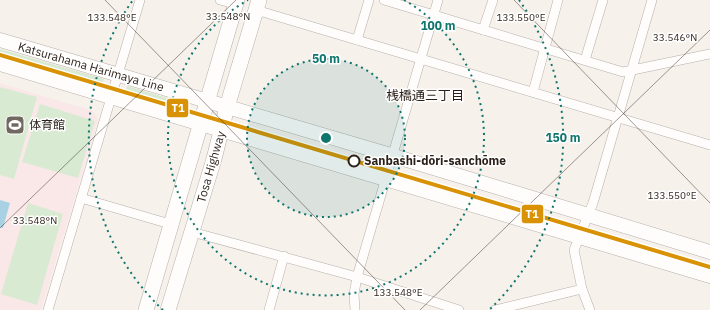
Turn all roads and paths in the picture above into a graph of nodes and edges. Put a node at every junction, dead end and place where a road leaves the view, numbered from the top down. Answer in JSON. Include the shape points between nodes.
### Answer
{"nodes":[{"id":1,"x":140,"y":0,"type":"edge"},
{"id":2,"x":220,"y":0,"type":"edge"},
{"id":3,"x":369,"y":0,"type":"edge"},
{"id":4,"x":385,"y":0,"type":"edge"},
{"id":5,"x":438,"y":0,"type":"edge"},
{"id":6,"x":493,"y":0,"type":"edge"},
{"id":7,"x":558,"y":0,"type":"edge"},
{"id":8,"x":603,"y":0,"type":"edge"},
{"id":9,"x":652,"y":0,"type":"edge"},
{"id":10,"x":236,"y":2,"type":"edge"},
{"id":11,"x":258,"y":5,"type":"edge"},
{"id":12,"x":434,"y":16,"type":"junction"},
{"id":13,"x":483,"y":30,"type":"junction"},
{"id":14,"x":0,"y":40,"type":"edge"},
{"id":15,"x":357,"y":40,"type":"junction"},
{"id":16,"x":545,"y":48,"type":"junction"},
{"id":17,"x":710,"y":54,"type":"edge"},
{"id":18,"x":422,"y":59,"type":"junction"},
{"id":19,"x":585,"y":60,"type":"junction"},
{"id":20,"x":0,"y":64,"type":"edge"},
{"id":21,"x":632,"y":71,"type":"junction"},
{"id":22,"x":118,"y":75,"type":"junction"},
{"id":23,"x":533,"y":92,"type":"junction"},
{"id":24,"x":111,"y":97,"type":"junction"},
{"id":25,"x":208,"y":101,"type":"junction"},
{"id":26,"x":227,"y":107,"type":"junction"},
{"id":27,"x":618,"y":117,"type":"junction"},
{"id":28,"x":201,"y":123,"type":"junction"},
{"id":29,"x":222,"y":129,"type":"junction"},
{"id":30,"x":710,"y":145,"type":"edge"},
{"id":31,"x":394,"y":156,"type":"junction"},
{"id":32,"x":386,"y":180,"type":"junction"},
{"id":33,"x":81,"y":198,"type":"junction"},
{"id":34,"x":587,"y":216,"type":"junction"},
{"id":35,"x":170,"y":224,"type":"junction"},
{"id":36,"x":192,"y":232,"type":"junction"},
{"id":37,"x":579,"y":236,"type":"junction"},
{"id":38,"x":710,"y":252,"type":"edge"},
{"id":39,"x":284,"y":256,"type":"junction"},
{"id":40,"x":710,"y":276,"type":"edge"},
{"id":41,"x":357,"y":277,"type":"junction"},
{"id":42,"x":582,"y":289,"type":"junction"},
{"id":43,"x":48,"y":310,"type":"edge"},
{"id":44,"x":146,"y":310,"type":"edge"},
{"id":45,"x":168,"y":310,"type":"edge"},
{"id":46,"x":269,"y":310,"type":"edge"},
{"id":47,"x":355,"y":310,"type":"edge"},
{"id":48,"x":459,"y":310,"type":"edge"},
{"id":49,"x":495,"y":310,"type":"edge"},
{"id":50,"x":590,"y":310,"type":"edge"}],
"edges":[{"from":1,"to":22,"type":"street"},
{"from":2,"to":10,"type":"street"},
{"from":3,"to":15,"type":"street"},
{"from":4,"to":12,"type":"street"},
{"from":5,"to":12,"type":"street"},
{"from":6,"to":13,"type":"street"},
{"from":7,"to":16,"type":"street"},
{"from":8,"to":19,"type":"street"},
{"from":9,"to":21,"type":"street"},
{"from":10,"to":25,"type":"highway","name":"Tosa Highway"},
{"from":11,"to":15,"type":"street"},
{"from":11,"to":26,"type":"highway","name":"Tosa Highway"},
{"from":12,"to":13,"type":"street"},
{"from":12,"to":18,"type":"street"},
{"from":13,"to":16,"type":"street"},
{"from":14,"to":22,"type":"main road","name":"Katsurahama Harimaya Line"},
{"from":15,"to":18,"type":"street"},
{"from":16,"to":19,"type":"street"},
{"from":16,"to":23,"type":"street"},
{"from":17,"to":21,"type":"street"},
{"from":18,"to":23,"type":"street"},
{"from":18,"to":31,"type":"street"},
{"from":19,"to":21,"type":"street","via":[[623,72]]},
{"from":20,"to":24,"type":"main road","name":"Katsurahama Harimaya Line"},
{"from":21,"to":27,"type":"street"},
{"from":22,"to":24,"type":"street"},
{"from":22,"to":25,"type":"main road","name":"Katsurahama Harimaya Line"},
{"from":23,"to":27,"type":"street"},
{"from":24,"to":28,"type":"main road","name":"Katsurahama Harimaya Line"},
{"from":24,"to":33,"type":"street"},
{"from":25,"to":26,"type":"main road","name":"Katsurahama Harimaya Line"},
{"from":25,"to":28,"type":"highway","name":"Tosa Highway"},
{"from":26,"to":29,"type":"highway","name":"Tosa Highway"},
{"from":26,"to":31,"type":"main road","name":"Katsurahama Harimaya Line"},
{"from":27,"to":30,"type":"street"},
{"from":27,"to":34,"type":"street"},
{"from":28,"to":29,"type":"main road","name":"Katsurahama Harimaya Line"},
{"from":28,"to":35,"type":"highway","name":"Tosa Highway"},
{"from":29,"to":32,"type":"main road","name":"Katsurahama Harimaya Line"},
{"from":29,"to":36,"type":"highway","name":"Tosa Highway"},
{"from":31,"to":32,"type":"street"},
{"from":31,"to":34,"type":"main road","name":"Katsurahama Harimaya Line"},
{"from":32,"to":37,"type":"main road","name":"Katsurahama Harimaya Line"},
{"from":32,"to":41,"type":"street"},
{"from":33,"to":35,"type":"street"},
{"from":33,"to":43,"type":"street"},
{"from":34,"to":37,"type":"street"},
{"from":34,"to":38,"type":"main road","name":"Katsurahama Harimaya Line"},
{"from":35,"to":44,"type":"highway","name":"Tosa Highway"},
{"from":36,"to":39,"type":"street"},
{"from":36,"to":45,"type":"highway","name":"Tosa Highway"},
{"from":37,"to":40,"type":"main road","name":"Katsurahama Harimaya Line"},
{"from":37,"to":42,"type":"street","via":[[574,250]]},
{"from":39,"to":41,"type":"street"},
{"from":39,"to":46,"type":"street"},
{"from":41,"to":47,"type":"street"},
{"from":41,"to":48,"type":"street"},
{"from":42,"to":49,"type":"street"},
{"from":42,"to":50,"type":"street"}]}
